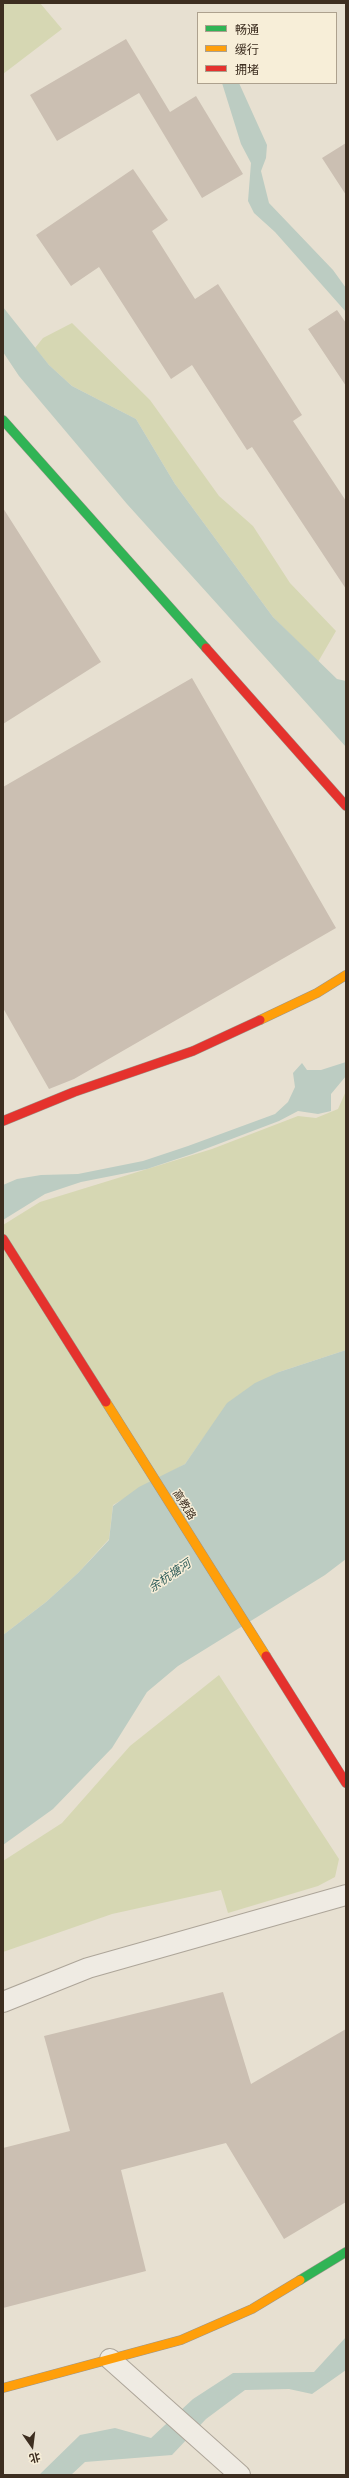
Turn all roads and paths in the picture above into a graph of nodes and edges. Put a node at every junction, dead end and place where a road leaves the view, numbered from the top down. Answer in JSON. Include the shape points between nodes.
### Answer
{"nodes":[{"id":1,"x":3,"y":420,"type":"edge"},
{"id":2,"x":346,"y":806,"type":"edge"},
{"id":3,"x":346,"y":975,"type":"edge"},
{"id":4,"x":3,"y":1121,"type":"edge"},
{"id":5,"x":3,"y":1239,"type":"edge"},
{"id":6,"x":346,"y":1783,"type":"edge"},
{"id":7,"x":346,"y":1895,"type":"edge"},
{"id":8,"x":3,"y":2002,"type":"edge"},
{"id":9,"x":346,"y":2252,"type":"edge"},
{"id":10,"x":110,"y":2359,"type":"junction"},
{"id":11,"x":3,"y":2388,"type":"edge"},
{"id":12,"x":240,"y":2475,"type":"edge"}],
"edges":[{"from":1,"to":2,"type":"street"},
{"from":3,"to":4,"type":"street","via":[[317,993],[193,1051],[74,1092]]},
{"from":5,"to":6,"type":"street","name":"高教路"},
{"from":7,"to":8,"type":"street","via":[[88,1968]]},
{"from":9,"to":10,"type":"street","via":[[252,2309],[181,2340]]},
{"from":10,"to":11,"type":"street"},
{"from":10,"to":12,"type":"street"}]}
